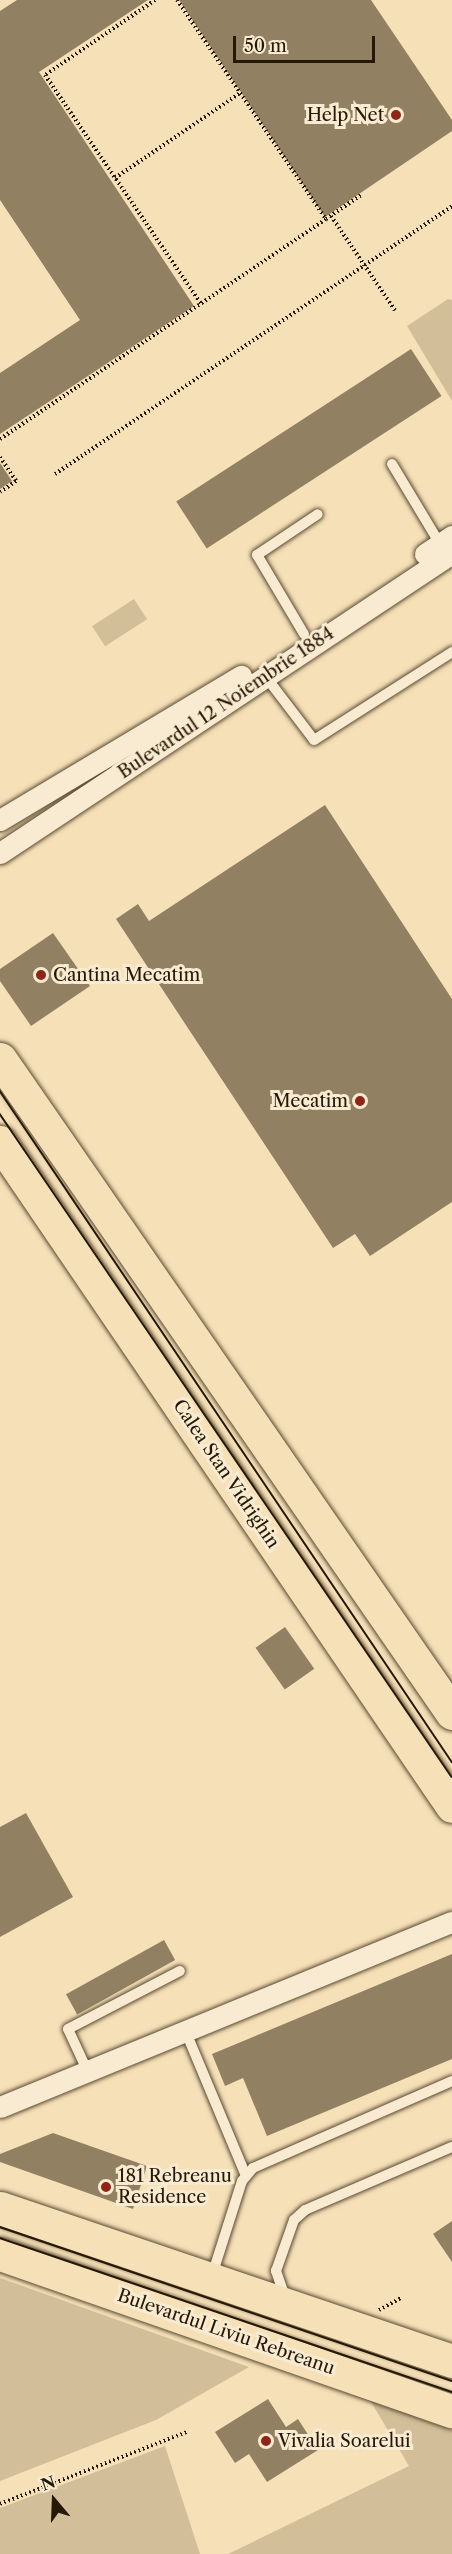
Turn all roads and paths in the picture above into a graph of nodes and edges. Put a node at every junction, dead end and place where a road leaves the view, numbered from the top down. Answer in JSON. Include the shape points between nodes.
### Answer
{"nodes":[{"id":1,"x":155,"y":0,"type":"edge"},
{"id":2,"x":177,"y":0,"type":"edge"},
{"id":3,"x":240,"y":93,"type":"junction"},
{"id":4,"x":115,"y":178,"type":"junction"},
{"id":5,"x":361,"y":195,"type":"dead end"},
{"id":6,"x":452,"y":206,"type":"edge"},
{"id":7,"x":331,"y":216,"type":"junction"},
{"id":8,"x":326,"y":219,"type":"junction"},
{"id":9,"x":364,"y":265,"type":"junction"},
{"id":10,"x":201,"y":304,"type":"junction"},
{"id":11,"x":394,"y":310,"type":"dead end"},
{"id":12,"x":0,"y":440,"type":"edge"},
{"id":13,"x":0,"y":457,"type":"edge"},
{"id":14,"x":392,"y":464,"type":"dead end"},
{"id":15,"x":55,"y":474,"type":"dead end"},
{"id":16,"x":0,"y":492,"type":"edge"},
{"id":17,"x":318,"y":514,"type":"dead end"},
{"id":18,"x":448,"y":544,"type":"edge"},
{"id":19,"x":304,"y":634,"type":"junction"},
{"id":20,"x":452,"y":652,"type":"edge"},
{"id":21,"x":266,"y":676,"type":"junction"},
{"id":22,"x":0,"y":820,"type":"edge"},
{"id":23,"x":0,"y":853,"type":"edge"},
{"id":24,"x":0,"y":1059,"type":"edge"},
{"id":25,"x":0,"y":1142,"type":"edge"},
{"id":26,"x":452,"y":1713,"type":"edge"},
{"id":27,"x":452,"y":1806,"type":"edge"},
{"id":28,"x":452,"y":1922,"type":"edge"},
{"id":29,"x":180,"y":1971,"type":"dead end"},
{"id":30,"x":185,"y":2030,"type":"junction"},
{"id":31,"x":87,"y":2070,"type":"junction"},
{"id":32,"x":452,"y":2081,"type":"edge"},
{"id":33,"x":0,"y":2107,"type":"edge"},
{"id":34,"x":452,"y":2147,"type":"edge"},
{"id":35,"x":246,"y":2176,"type":"junction"},
{"id":36,"x":0,"y":2208,"type":"edge"},
{"id":37,"x":0,"y":2254,"type":"edge"},
{"id":38,"x":202,"y":2275,"type":"junction"},
{"id":39,"x":402,"y":2297,"type":"dead end"},
{"id":40,"x":296,"y":2308,"type":"junction"},
{"id":41,"x":375,"y":2313,"type":"dead end"},
{"id":42,"x":452,"y":2361,"type":"edge"},
{"id":43,"x":452,"y":2410,"type":"edge"},
{"id":44,"x":187,"y":2432,"type":"dead end"},
{"id":45,"x":0,"y":2504,"type":"edge"}],
"edges":[{"from":1,"to":4,"type":"path","via":[[45,75]]},
{"from":2,"to":3,"type":"path"},
{"from":3,"to":4,"type":"path"},
{"from":3,"to":8,"type":"path"},
{"from":4,"to":10,"type":"path"},
{"from":5,"to":7,"type":"path"},
{"from":6,"to":9,"type":"path"},
{"from":7,"to":8,"type":"path"},
{"from":7,"to":9,"type":"path"},
{"from":8,"to":10,"type":"path"},
{"from":9,"to":11,"type":"path"},
{"from":9,"to":15,"type":"path"},
{"from":10,"to":12,"type":"path"},
{"from":13,"to":16,"type":"path","via":[[16,481]]},
{"from":14,"to":18,"type":"lane"},
{"from":17,"to":19,"type":"lane","via":[[257,555]]},
{"from":18,"to":19,"type":"street","name":"Bulevardul 12 Noiembrie 1884"},
{"from":18,"to":21,"type":"street","name":"Bulevardul 12 Noiembrie 1884"},
{"from":19,"to":22,"type":"street","name":"Bulevardul 12 Noiembrie 1884","via":[[231,683]]},
{"from":20,"to":21,"type":"lane","via":[[314,740]]},
{"from":21,"to":23,"type":"street","name":"Bulevardul 12 Noiembrie 1884"},
{"from":24,"to":26,"type":"main road"},
{"from":25,"to":27,"type":"main road","name":"Calea Stan Vidrighin"},
{"from":28,"to":30,"type":"street"},
{"from":29,"to":31,"type":"lane","via":[[68,2029]]},
{"from":30,"to":31,"type":"street"},
{"from":30,"to":35,"type":"lane"},
{"from":31,"to":33,"type":"street"},
{"from":32,"to":35,"type":"lane","via":[[270,2160]]},
{"from":34,"to":40,"type":"lane","via":[[305,2210],[294,2220],[276,2271],[280,2288]]},
{"from":35,"to":38,"type":"lane","via":[[215,2266]]},
{"from":36,"to":38,"type":"main road"},
{"from":37,"to":43,"type":"main road","name":"Bulevardul Liviu Rebreanu"},
{"from":38,"to":40,"type":"main road"},
{"from":39,"to":41,"type":"path"},
{"from":40,"to":42,"type":"main road"},
{"from":44,"to":45,"type":"path"}]}
